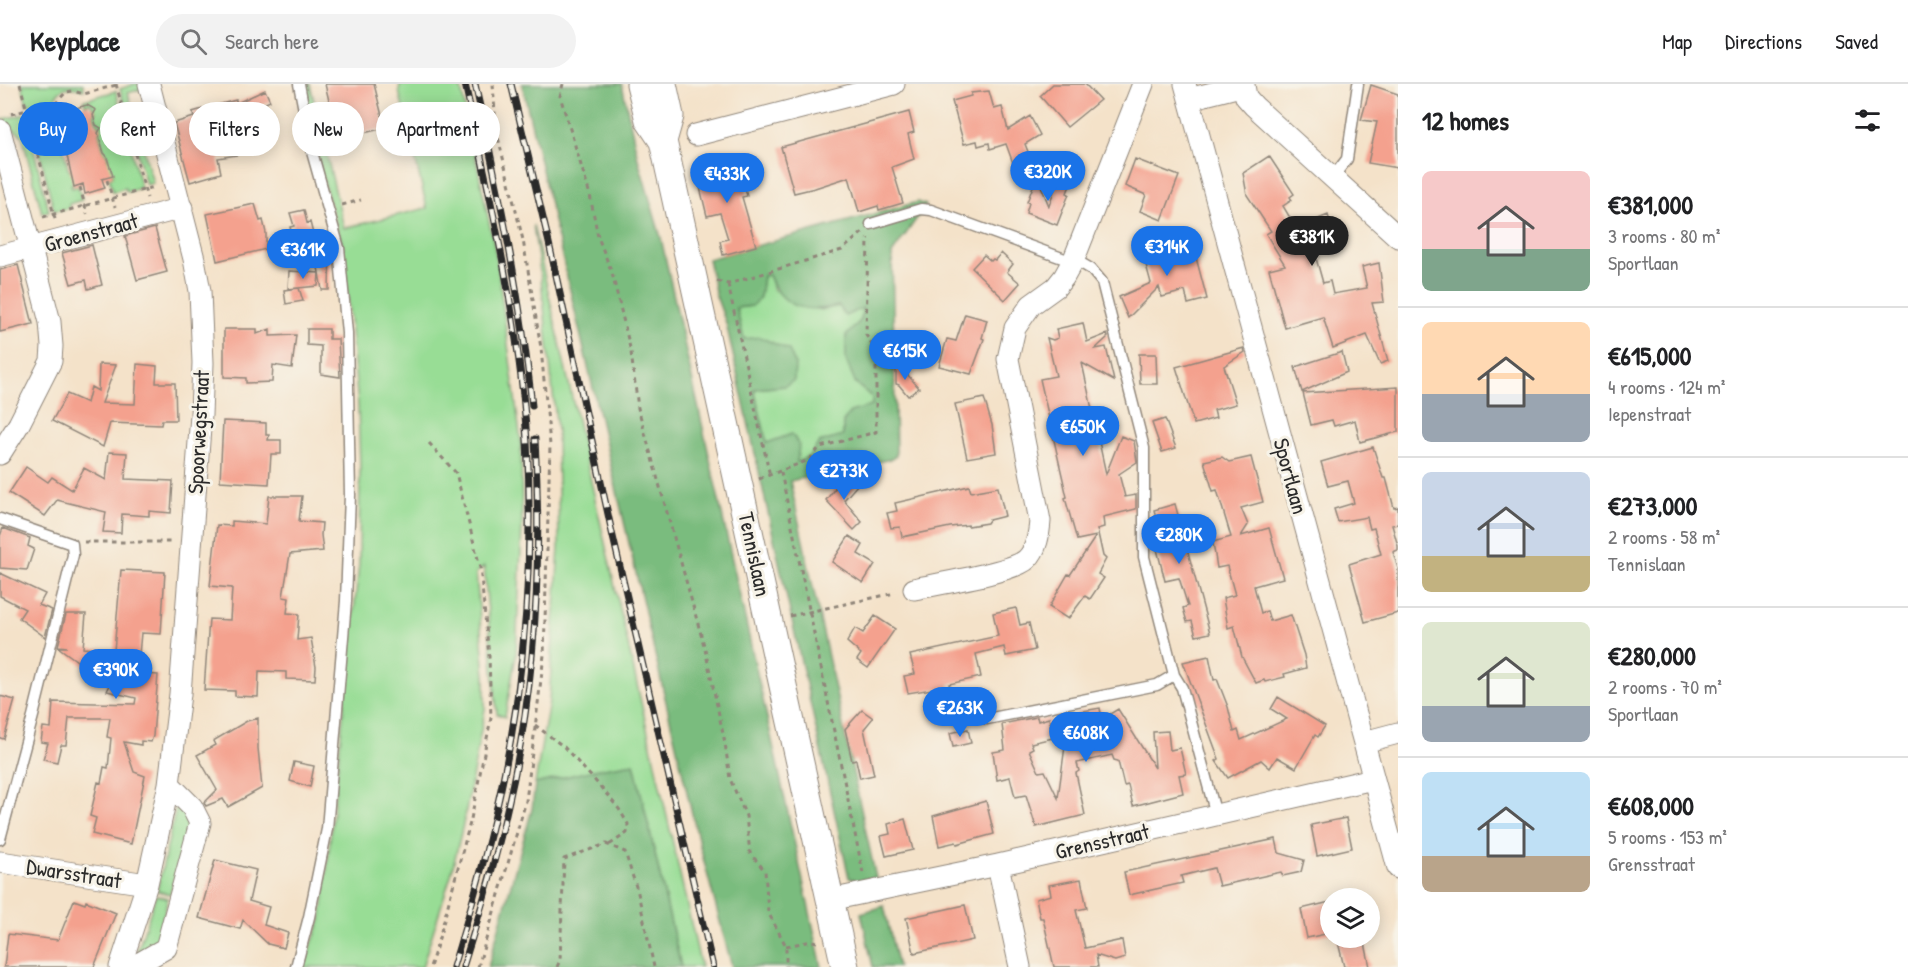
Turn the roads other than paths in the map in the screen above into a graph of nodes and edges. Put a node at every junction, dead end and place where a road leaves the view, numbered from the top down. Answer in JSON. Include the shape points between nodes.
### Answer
{"nodes":[{"id":1,"x":149,"y":84,"type":"edge"},
{"id":2,"x":299,"y":84,"type":"edge"},
{"id":3,"x":640,"y":84,"type":"edge"},
{"id":4,"x":663,"y":84,"type":"edge"},
{"id":5,"x":894,"y":84,"type":"edge"},
{"id":6,"x":1143,"y":84,"type":"edge"},
{"id":7,"x":1243,"y":84,"type":"edge"},
{"id":8,"x":1358,"y":84,"type":"edge"},
{"id":9,"x":1187,"y":92,"type":"edge"},
{"id":10,"x":2,"y":123,"type":"edge"},
{"id":11,"x":696,"y":135,"type":"dead end"},
{"id":12,"x":663,"y":141,"type":"junction"},
{"id":13,"x":1333,"y":177,"type":"junction"},
{"id":14,"x":182,"y":208,"type":"junction"},
{"id":15,"x":870,"y":224,"type":"dead end"},
{"id":16,"x":1398,"y":237,"type":"edge"},
{"id":17,"x":30,"y":249,"type":"junction"},
{"id":18,"x":0,"y":256,"type":"edge"},
{"id":19,"x":1073,"y":260,"type":"junction"},
{"id":20,"x":0,"y":454,"type":"edge"},
{"id":21,"x":0,"y":519,"type":"edge"},
{"id":22,"x":914,"y":589,"type":"road end"},
{"id":23,"x":1174,"y":675,"type":"junction"},
{"id":24,"x":987,"y":719,"type":"dead end"},
{"id":25,"x":1398,"y":733,"type":"edge"},
{"id":26,"x":1364,"y":742,"type":"junction"},
{"id":27,"x":1373,"y":778,"type":"junction"},
{"id":28,"x":169,"y":784,"type":"junction"},
{"id":29,"x":1216,"y":815,"type":"junction"},
{"id":30,"x":0,"y":839,"type":"edge"},
{"id":31,"x":0,"y":862,"type":"edge"},
{"id":32,"x":998,"y":865,"type":"junction"},
{"id":33,"x":1398,"y":868,"type":"edge"},
{"id":34,"x":147,"y":884,"type":"junction"},
{"id":35,"x":830,"y":900,"type":"junction"},
{"id":36,"x":120,"y":966,"type":"edge"},
{"id":37,"x":296,"y":967,"type":"edge"},
{"id":38,"x":845,"y":967,"type":"edge"},
{"id":39,"x":1020,"y":967,"type":"edge"}],
"edges":[{"from":1,"to":14,"type":"street","name":"Spoorwegstraat"},
{"from":2,"to":37,"type":"lane","via":[[312,152],[339,248],[347,333],[350,495],[346,601],[327,829]]},
{"from":3,"to":12,"type":"street","name":"Tennislaan","via":[[648,120]]},
{"from":4,"to":12,"type":"street","name":"Tennislaan","via":[[670,117]]},
{"from":5,"to":11,"type":"street"},
{"from":6,"to":19,"type":"street"},
{"from":7,"to":9,"type":"street"},
{"from":7,"to":13,"type":"street","via":[[1246,97],[1254,106]]},
{"from":8,"to":13,"type":"lane","via":[[1347,159]]},
{"from":9,"to":26,"type":"street","name":"Sportlaan"},
{"from":10,"to":17,"type":"street"},
{"from":12,"to":35,"type":"street","name":"Tennislaan"},
{"from":13,"to":16,"type":"street"},
{"from":14,"to":17,"type":"street","name":"Groenstraat"},
{"from":14,"to":28,"type":"street","name":"Spoorwegstraat","via":[[200,291],[203,363],[180,694]]},
{"from":15,"to":19,"type":"lane","via":[[921,209],[931,210]]},
{"from":17,"to":18,"type":"street","name":"Groenstraat"},
{"from":17,"to":20,"type":"street","via":[[50,322],[51,361]]},
{"from":19,"to":22,"type":"street","via":[[1056,287],[1031,305],[1015,328],[1008,359],[1040,520],[1038,540],[1026,560],[1003,570]]},
{"from":19,"to":23,"type":"lane","via":[[1091,269],[1102,282],[1144,447],[1144,557]]},
{"from":21,"to":30,"type":"lane","via":[[72,543],[73,555]]},
{"from":23,"to":24,"type":"lane","via":[[1157,685]]},
{"from":23,"to":29,"type":"lane","via":[[1182,688]]},
{"from":25,"to":26,"type":"street"},
{"from":26,"to":27,"type":"street","name":"Sportlaan"},
{"from":27,"to":29,"type":"street","name":"Grensstraat"},
{"from":27,"to":33,"type":"street","name":"Sportlaan"},
{"from":28,"to":34,"type":"street","name":"Spoorwegstraat"},
{"from":28,"to":36,"type":"street","name":"Spoorwegstraat","via":[[192,807],[200,823],[166,948],[138,964]]},
{"from":29,"to":32,"type":"street","name":"Grensstraat"},
{"from":31,"to":34,"type":"street","name":"Dwarsstraat"},
{"from":32,"to":35,"type":"street","name":"Grensstraat"},
{"from":32,"to":39,"type":"street"},
{"from":34,"to":36,"type":"street","name":"Spoorwegstraat"},
{"from":35,"to":38,"type":"street","name":"Tennislaan"}]}
